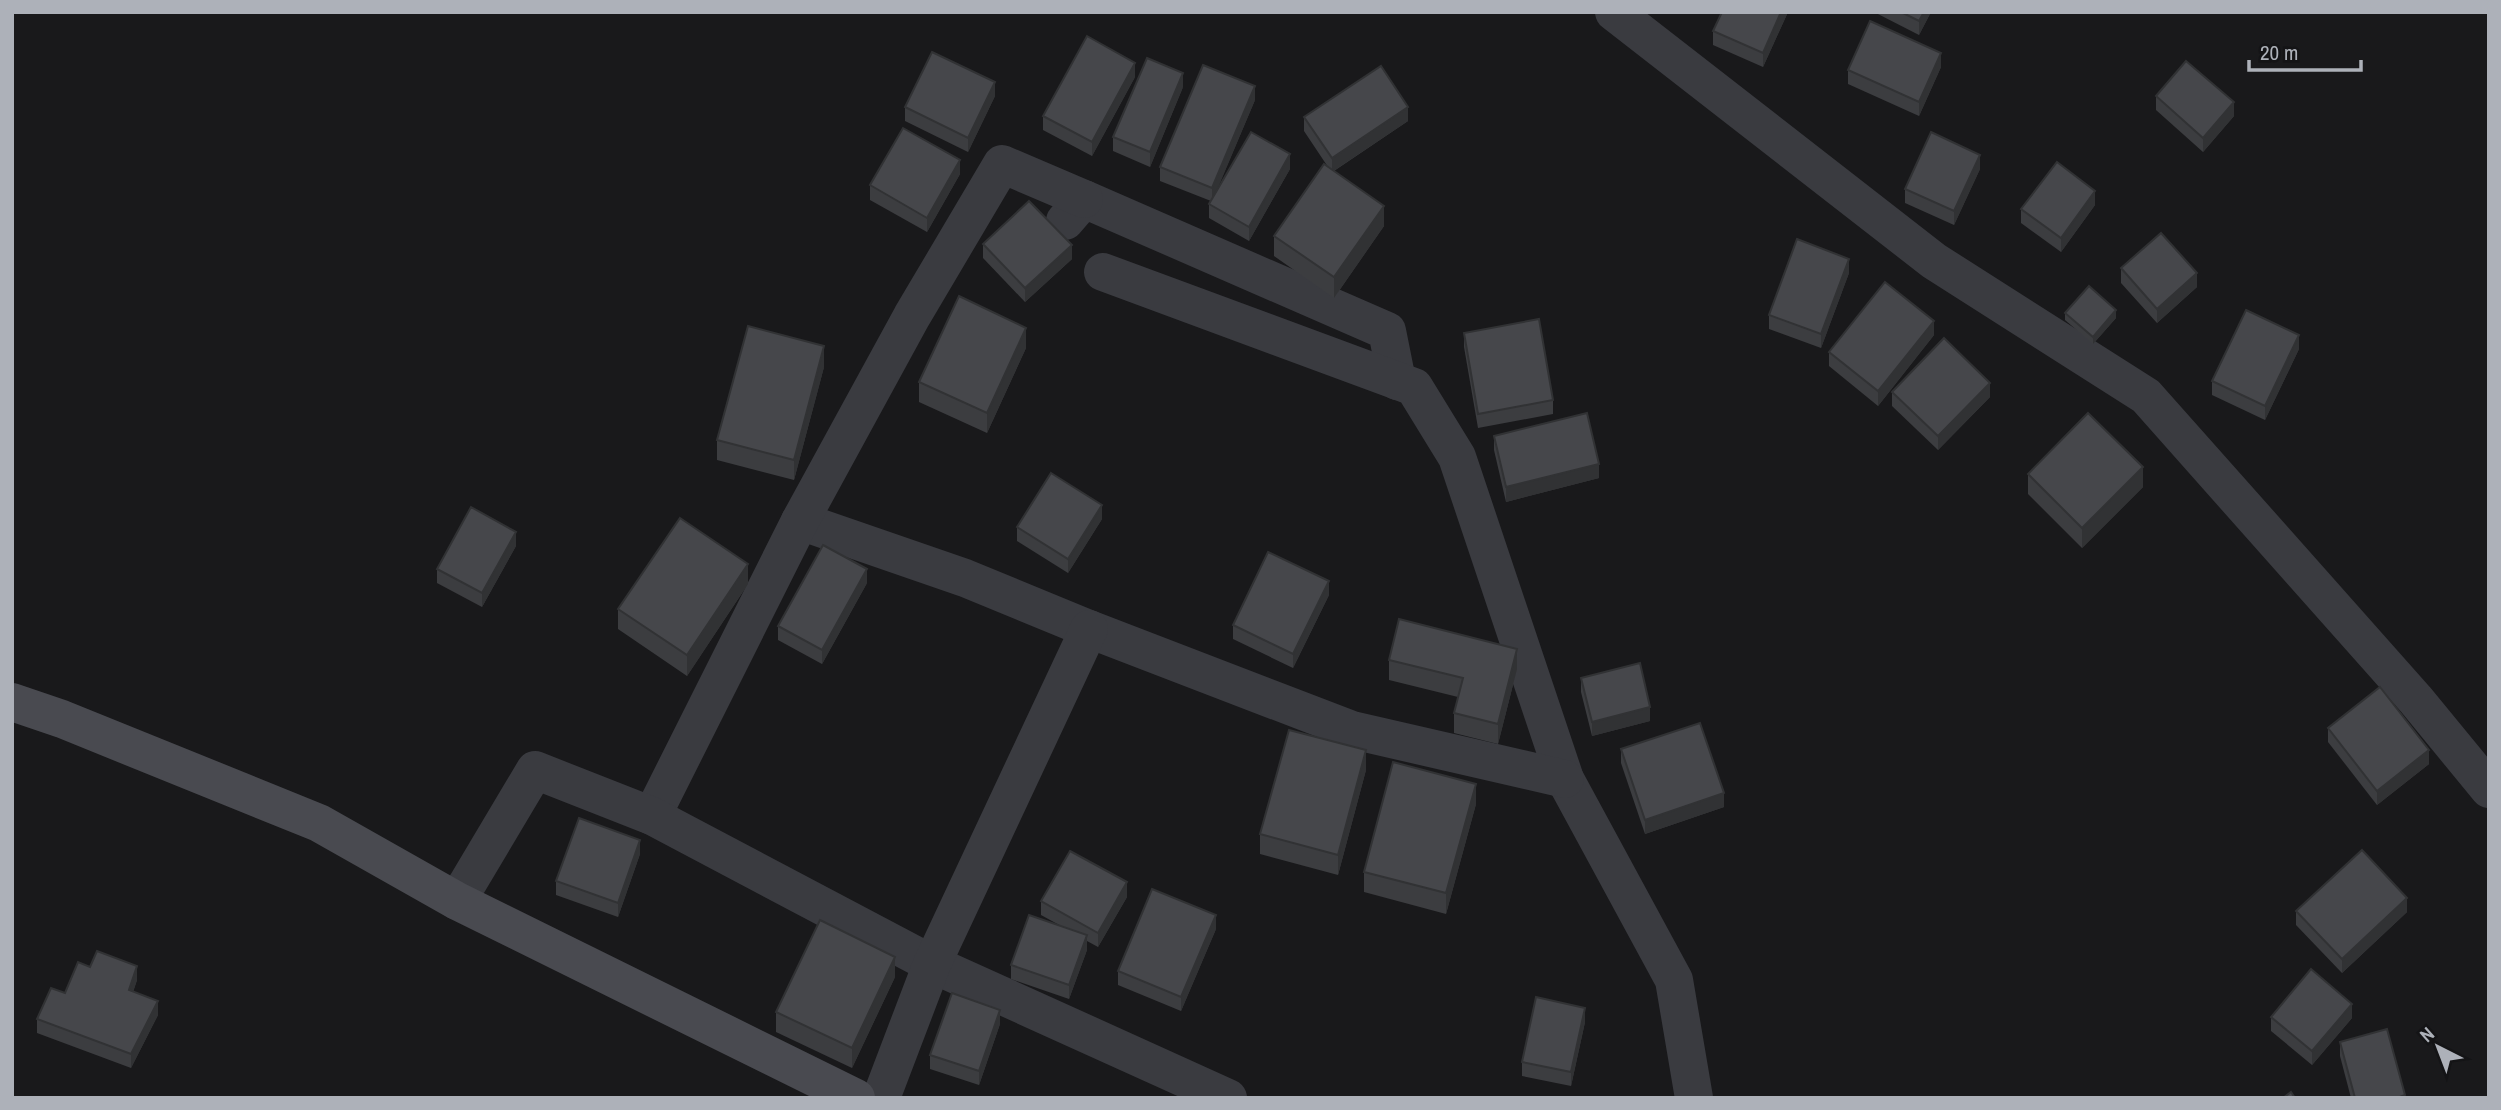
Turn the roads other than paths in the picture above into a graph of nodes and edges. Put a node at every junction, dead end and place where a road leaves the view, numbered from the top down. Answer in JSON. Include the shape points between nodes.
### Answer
{"nodes":[{"id":1,"x":1614,"y":12,"type":"edge"},
{"id":2,"x":1103,"y":272,"type":"dead end"},
{"id":3,"x":1397,"y":381,"type":"junction"},
{"id":4,"x":800,"y":521,"type":"junction"},
{"id":5,"x":1089,"y":629,"type":"junction"},
{"id":6,"x":12,"y":702,"type":"edge"},
{"id":7,"x":1565,"y":779,"type":"junction"},
{"id":8,"x":2489,"y":789,"type":"edge"},
{"id":9,"x":653,"y":816,"type":"junction"},
{"id":10,"x":457,"y":901,"type":"junction"},
{"id":11,"x":932,"y":964,"type":"junction"},
{"id":12,"x":856,"y":1098,"type":"edge"},
{"id":13,"x":881,"y":1098,"type":"edge"},
{"id":14,"x":1228,"y":1098,"type":"edge"},
{"id":15,"x":1693,"y":1098,"type":"edge"}],
"edges":[{"from":1,"to":8,"type":"street","via":[[1934,261],[2146,396],[2416,700]]},
{"from":2,"to":3,"type":"street"},
{"from":3,"to":4,"type":"street","via":[[1387,331],[1075,210],[1002,164]]},
{"from":3,"to":7,"type":"street","via":[[1414,387],[1457,457]]},
{"from":4,"to":5,"type":"street","via":[[965,578]]},
{"from":4,"to":9,"type":"street"},
{"from":5,"to":7,"type":"street","via":[[1352,730]]},
{"from":5,"to":11,"type":"street"},
{"from":6,"to":10,"type":"street","via":[[319,823]]},
{"from":7,"to":15,"type":"street","via":[[1674,981]]},
{"from":9,"to":10,"type":"street","via":[[535,770]]},
{"from":9,"to":11,"type":"street"},
{"from":10,"to":12,"type":"street"},
{"from":11,"to":13,"type":"street"},
{"from":11,"to":14,"type":"street"}]}
